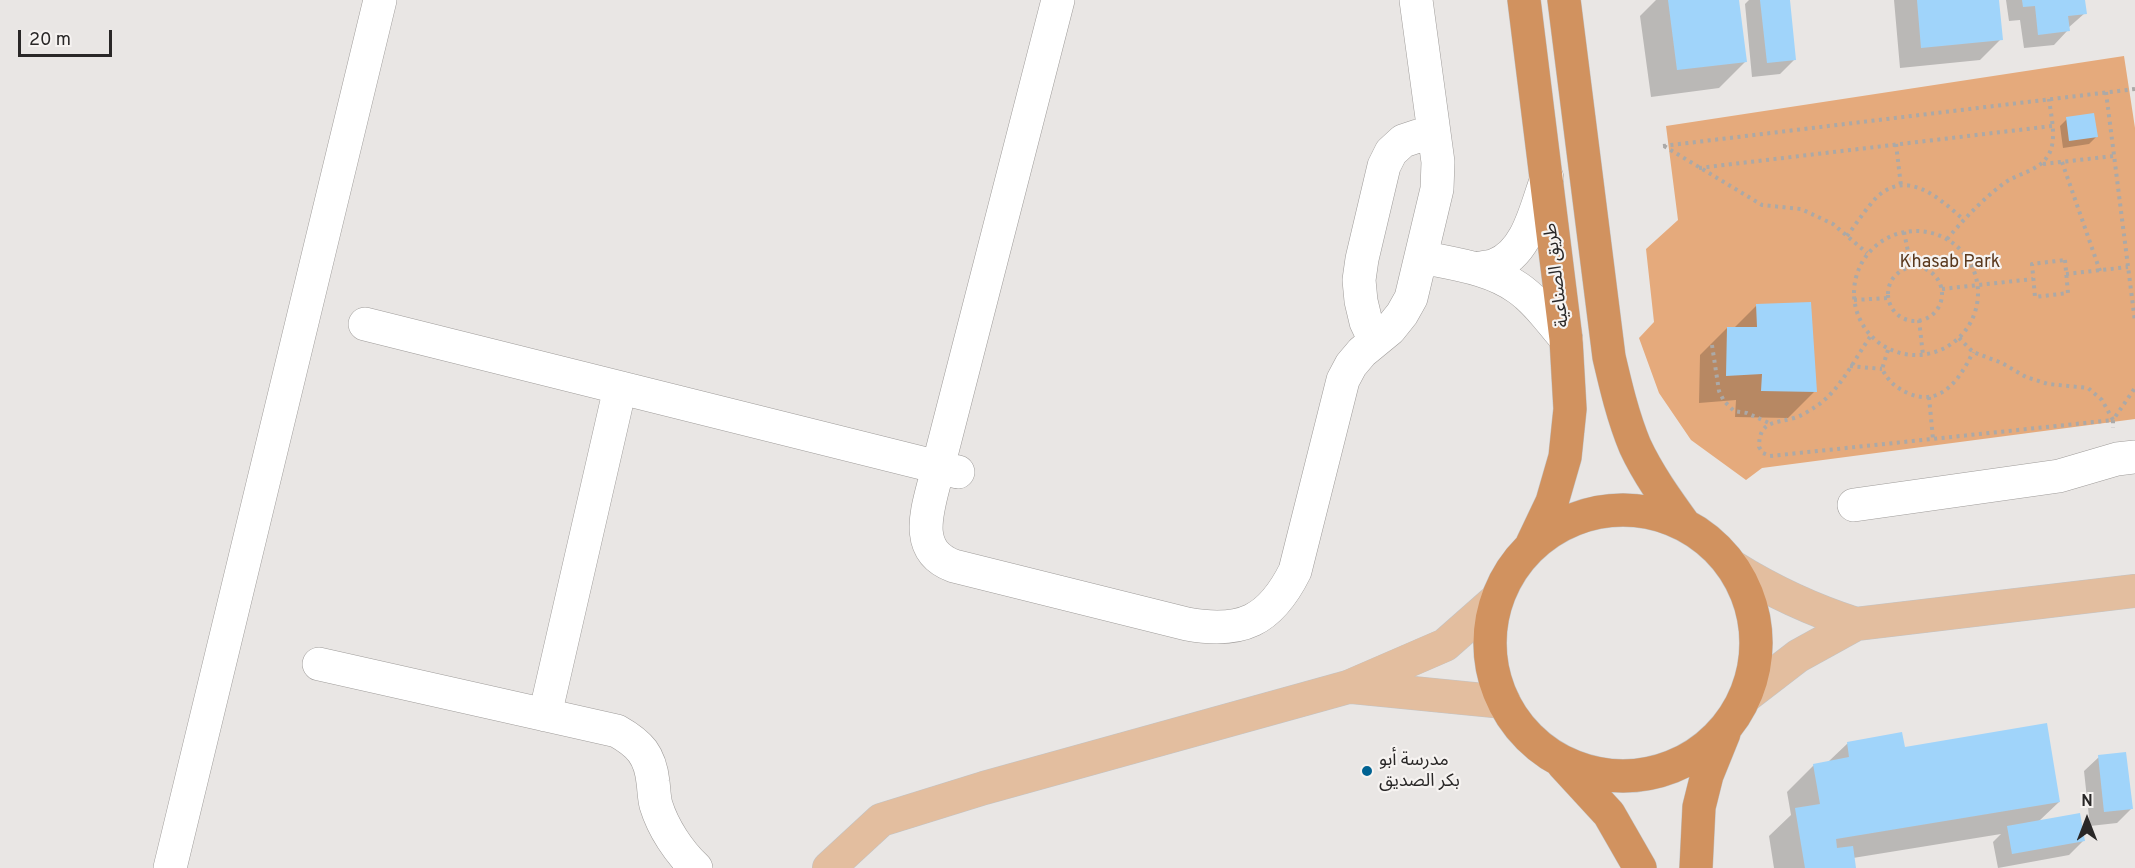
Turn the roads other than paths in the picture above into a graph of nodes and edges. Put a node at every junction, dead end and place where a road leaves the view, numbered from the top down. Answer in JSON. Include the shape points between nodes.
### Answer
{"nodes":[{"id":1,"x":380,"y":0,"type":"edge"},
{"id":2,"x":1058,"y":0,"type":"edge"},
{"id":3,"x":1416,"y":0,"type":"edge"},
{"id":4,"x":1524,"y":0,"type":"edge"},
{"id":5,"x":1564,"y":0,"type":"edge"},
{"id":6,"x":1434,"y":136,"type":"junction"},
{"id":7,"x":1547,"y":178,"type":"junction"},
{"id":8,"x":1421,"y":257,"type":"junction"},
{"id":9,"x":1477,"y":268,"type":"junction"},
{"id":10,"x":365,"y":324,"type":"dead end"},
{"id":11,"x":1566,"y":339,"type":"junction"},
{"id":12,"x":1375,"y":341,"type":"junction"},
{"id":13,"x":620,"y":388,"type":"junction"},
{"id":14,"x":2126,"y":458,"type":"edge"},
{"id":15,"x":948,"y":469,"type":"junction"},
{"id":16,"x":1854,"y":505,"type":"dead end"},
{"id":17,"x":1684,"y":524,"type":"junction"},
{"id":18,"x":1532,"y":546,"type":"junction"},
{"id":19,"x":1733,"y":567,"type":"junction"},
{"id":20,"x":2135,"y":591,"type":"edge"},
{"id":21,"x":1496,"y":600,"type":"junction"},
{"id":22,"x":1856,"y":624,"type":"junction"},
{"id":23,"x":319,"y":664,"type":"dead end"},
{"id":24,"x":1348,"y":687,"type":"junction"},
{"id":25,"x":1746,"y":696,"type":"junction"},
{"id":26,"x":1504,"y":702,"type":"junction"},
{"id":27,"x":545,"y":715,"type":"junction"},
{"id":28,"x":1727,"y":727,"type":"junction"},
{"id":29,"x":1560,"y":760,"type":"junction"},
{"id":30,"x":170,"y":868,"type":"edge"},
{"id":31,"x":696,"y":868,"type":"edge"},
{"id":32,"x":829,"y":868,"type":"edge"},
{"id":33,"x":1640,"y":868,"type":"edge"},
{"id":34,"x":1696,"y":868,"type":"edge"}],
"edges":[{"from":1,"to":30,"type":"lane"},
{"from":2,"to":15,"type":"lane"},
{"from":3,"to":6,"type":"lane"},
{"from":4,"to":7,"type":"highway","name":"طريق الصناعية"},
{"from":5,"to":17,"type":"highway","via":[[1609,357],[1619,402],[1635,446]]},
{"from":6,"to":8,"type":"lane","via":[[1437,189]]},
{"from":6,"to":12,"type":"lane","via":[[1403,141],[1384,166],[1359,280],[1366,322]]},
{"from":7,"to":9,"type":"lane","via":[[1525,237],[1514,253],[1497,264]]},
{"from":7,"to":11,"type":"highway","name":"طريق الصناعية"},
{"from":8,"to":9,"type":"lane"},
{"from":8,"to":12,"type":"lane","via":[[1411,298],[1390,329]]},
{"from":9,"to":11,"type":"lane","via":[[1518,288]]},
{"from":10,"to":13,"type":"lane"},
{"from":11,"to":18,"type":"highway","name":"طريق الصناعية","via":[[1570,409],[1565,457],[1552,502]]},
{"from":12,"to":15,"type":"lane","via":[[1356,358],[1343,380],[1295,571],[1283,595],[1264,614],[1240,625],[1213,629],[1187,624],[942,561],[932,553],[925,530]]},
{"from":13,"to":15,"type":"lane"},
{"from":13,"to":27,"type":"lane"},
{"from":14,"to":16,"type":"lane","via":[[2060,476]]},
{"from":17,"to":18,"type":"highway","via":[[1653,513],[1621,510],[1588,514],[1558,526]]},
{"from":17,"to":19,"type":"highway","via":[[1711,543]]},
{"from":18,"to":21,"type":"highway","via":[[1511,571]]},
{"from":19,"to":22,"type":"main road","via":[[1792,601]]},
{"from":19,"to":25,"type":"highway","via":[[1749,597],[1756,630],[1755,663]]},
{"from":20,"to":22,"type":"main road"},
{"from":21,"to":24,"type":"main road","via":[[1445,645]]},
{"from":21,"to":26,"type":"highway","via":[[1490,631],[1491,662]]},
{"from":22,"to":25,"type":"main road","via":[[1798,656]]},
{"from":23,"to":27,"type":"lane"},
{"from":24,"to":26,"type":"main road"},
{"from":24,"to":32,"type":"main road","via":[[881,820]]},
{"from":25,"to":28,"type":"highway"},
{"from":26,"to":29,"type":"highway","via":[[1536,744]]},
{"from":27,"to":31,"type":"lane","via":[[617,731],[632,740],[651,768],[656,805],[671,838]]},
{"from":28,"to":29,"type":"highway","via":[[1700,752],[1667,769],[1631,776],[1594,773]]},
{"from":28,"to":34,"type":"highway","via":[[1707,775],[1699,807]]},
{"from":29,"to":33,"type":"highway","via":[[1609,814]]}]}
